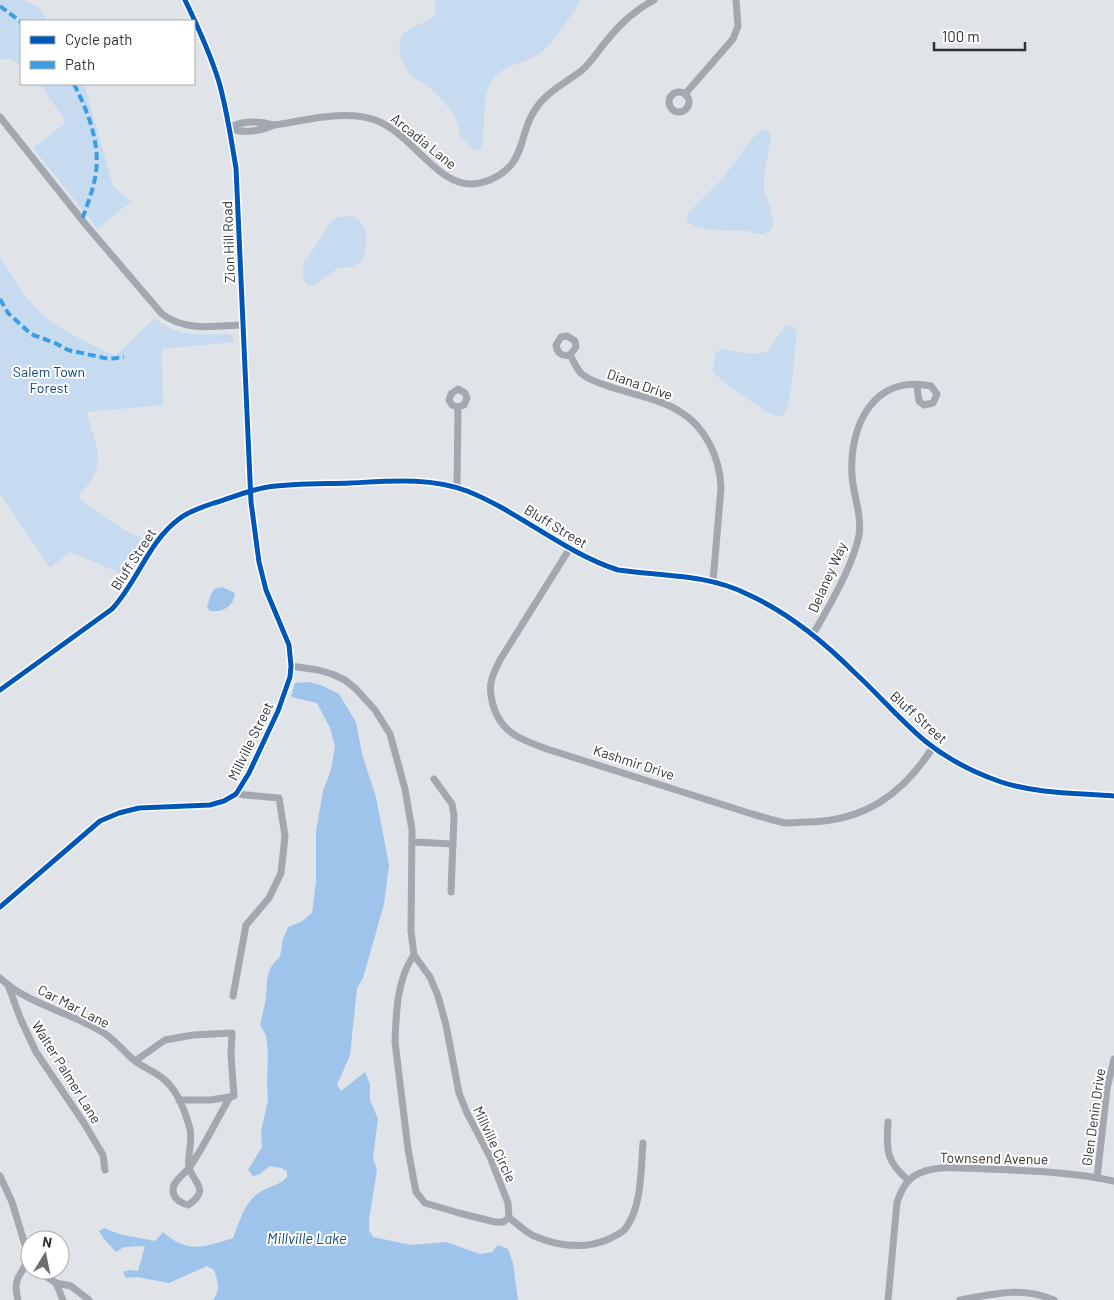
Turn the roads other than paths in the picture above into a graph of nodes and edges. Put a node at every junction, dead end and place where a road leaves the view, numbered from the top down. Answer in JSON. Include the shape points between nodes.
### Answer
{"nodes":[{"id":1,"x":185,"y":0,"type":"edge"},
{"id":2,"x":654,"y":0,"type":"edge"},
{"id":3,"x":736,"y":0,"type":"edge"},
{"id":4,"x":194,"y":20,"type":"edge"},
{"id":5,"x":195,"y":21,"type":"edge"},
{"id":6,"x":685,"y":94,"type":"dead end"},
{"id":7,"x":0,"y":117,"type":"edge"},
{"id":8,"x":230,"y":128,"type":"junction"},
{"id":9,"x":242,"y":325,"type":"junction"},
{"id":10,"x":570,"y":355,"type":"dead end"},
{"id":11,"x":917,"y":386,"type":"dead end"},
{"id":12,"x":458,"y":407,"type":"dead end"},
{"id":13,"x":457,"y":488,"type":"junction"},
{"id":14,"x":251,"y":492,"type":"junction"},
{"id":15,"x":570,"y":548,"type":"junction"},
{"id":16,"x":713,"y":581,"type":"junction"},
{"id":17,"x":813,"y":634,"type":"junction"},
{"id":18,"x":291,"y":666,"type":"junction"},
{"id":19,"x":0,"y":690,"type":"edge"},
{"id":20,"x":933,"y":747,"type":"junction"},
{"id":21,"x":434,"y":779,"type":"dead end"},
{"id":22,"x":236,"y":794,"type":"junction"},
{"id":23,"x":1114,"y":796,"type":"edge"},
{"id":24,"x":413,"y":842,"type":"junction"},
{"id":25,"x":453,"y":844,"type":"junction"},
{"id":26,"x":451,"y":892,"type":"dead end"},
{"id":27,"x":0,"y":907,"type":"edge"},
{"id":28,"x":414,"y":955,"type":"junction"},
{"id":29,"x":0,"y":978,"type":"edge"},
{"id":30,"x":8,"y":985,"type":"junction"},
{"id":31,"x":233,"y":996,"type":"dead end"},
{"id":32,"x":1114,"y":1059,"type":"edge"},
{"id":33,"x":135,"y":1061,"type":"junction"},
{"id":34,"x":230,"y":1097,"type":"junction"},
{"id":35,"x":179,"y":1100,"type":"junction"},
{"id":36,"x":888,"y":1122,"type":"dead end"},
{"id":37,"x":643,"y":1143,"type":"dead end"},
{"id":38,"x":189,"y":1167,"type":"junction"},
{"id":39,"x":105,"y":1170,"type":"dead end"},
{"id":40,"x":0,"y":1176,"type":"edge"},
{"id":41,"x":1097,"y":1178,"type":"junction"},
{"id":42,"x":908,"y":1180,"type":"junction"},
{"id":43,"x":1114,"y":1181,"type":"edge"},
{"id":44,"x":509,"y":1218,"type":"junction"},
{"id":45,"x":21,"y":1230,"type":"edge"},
{"id":46,"x":20,"y":1273,"type":"edge"},
{"id":47,"x":52,"y":1280,"type":"edge"},
{"id":48,"x":56,"y":1283,"type":"junction"},
{"id":49,"x":18,"y":1300,"type":"edge"},
{"id":50,"x":64,"y":1300,"type":"edge"},
{"id":51,"x":89,"y":1300,"type":"edge"},
{"id":52,"x":888,"y":1300,"type":"edge"},
{"id":53,"x":960,"y":1300,"type":"edge"},
{"id":54,"x":1054,"y":1300,"type":"edge"}],
"edges":[{"from":1,"to":4,"type":"street","name":"Zion Hill Road"},
{"from":2,"to":8,"type":"street","name":"Arcadia Lane","via":[[636,11],[581,70],[533,111],[511,164],[497,177],[487,181],[468,184],[449,178],[398,132],[373,119],[340,116],[264,129],[236,131]]},
{"from":3,"to":6,"type":"street","via":[[738,26],[733,39]]},
{"from":5,"to":8,"type":"street","name":"Zion Hill Road","via":[[219,82]]},
{"from":7,"to":9,"type":"street","via":[[162,314],[175,323],[188,326]]},
{"from":8,"to":9,"type":"street","name":"Zion Hill Road","via":[[238,190]]},
{"from":9,"to":14,"type":"street","name":"Zion Hill Road"},
{"from":10,"to":16,"type":"street","name":"Diana Drive","via":[[582,375],[678,410],[708,440],[720,474],[721,488]]},
{"from":11,"to":17,"type":"street","name":"Delaney Way","via":[[896,388],[882,395],[862,416],[854,443],[852,466],[859,512],[858,535],[850,562]]},
{"from":12,"to":13,"type":"street"},
{"from":13,"to":14,"type":"street","name":"Bluff Street","via":[[433,482],[385,481],[290,485]]},
{"from":13,"to":15,"type":"street","name":"Bluff Street","via":[[503,508]]},
{"from":14,"to":18,"type":"street","name":"Millville Street","via":[[250,502],[266,590],[289,645]]},
{"from":14,"to":19,"type":"street","name":"Bluff Street","via":[[180,517],[146,555],[112,609]]},
{"from":15,"to":16,"type":"street","name":"Bluff Street","via":[[618,570]]},
{"from":15,"to":20,"type":"street","name":"Kashmir Drive","via":[[491,679],[490,693],[495,714],[503,726],[520,738],[786,823],[822,822],[862,812],[903,786]]},
{"from":16,"to":17,"type":"street","name":"Bluff Street","via":[[765,602]]},
{"from":17,"to":20,"type":"street","name":"Bluff Street"},
{"from":18,"to":22,"type":"street","name":"Millville Street","via":[[278,711]]},
{"from":18,"to":24,"type":"street","name":"Millville Circle","via":[[318,670],[344,680],[356,688],[384,721],[395,747]]},
{"from":20,"to":23,"type":"street","name":"Bluff Street","via":[[974,771],[1002,782],[1044,792]]},
{"from":21,"to":25,"type":"street","via":[[452,804]]},
{"from":22,"to":27,"type":"street","name":"Millville Street","via":[[210,804],[139,808],[100,821]]},
{"from":22,"to":31,"type":"street","via":[[279,798],[285,836],[282,873],[269,898],[246,925]]},
{"from":24,"to":25,"type":"street"},
{"from":24,"to":28,"type":"street","name":"Millville Circle","via":[[411,931]]},
{"from":25,"to":26,"type":"street"},
{"from":28,"to":44,"type":"street","name":"Millville Circle","via":[[430,977],[438,996],[459,1093],[490,1157],[508,1203]]},
{"from":28,"to":44,"type":"street","via":[[406,965],[395,1042],[416,1192],[425,1203],[459,1213],[495,1222]]},
{"from":29,"to":30,"type":"street","name":"Car Mar Lane"},
{"from":30,"to":33,"type":"street","name":"Car Mar Lane","via":[[103,1033]]},
{"from":30,"to":39,"type":"street","name":"Walter Palmer Lane","via":[[33,1046],[98,1147]]},
{"from":32,"to":41,"type":"street","name":"Glen Denin Drive","via":[[1107,1089]]},
{"from":33,"to":34,"type":"street","via":[[165,1040],[232,1034],[234,1096]]},
{"from":33,"to":35,"type":"street","name":"Car Mar Lane","via":[[169,1084]]},
{"from":34,"to":35,"type":"street"},
{"from":34,"to":38,"type":"street"},
{"from":35,"to":38,"type":"street","name":"Car Mar Lane","via":[[190,1130]]},
{"from":36,"to":42,"type":"street","via":[[886,1143],[889,1157]]},
{"from":37,"to":44,"type":"street","via":[[640,1189],[629,1221],[617,1235],[598,1244],[564,1245],[532,1235]]},
{"from":38,"to":38,"type":"street","via":[[199,1192],[196,1200],[188,1205],[183,1204],[173,1190]]},
{"from":40,"to":45,"type":"street"},
{"from":41,"to":42,"type":"street","name":"Townsend Avenue","via":[[1058,1172],[940,1168]]},
{"from":41,"to":43,"type":"street","name":"Townsend Avenue"},
{"from":42,"to":52,"type":"street","via":[[897,1202]]},
{"from":46,"to":49,"type":"street","via":[[16,1283]]},
{"from":47,"to":48,"type":"street"},
{"from":48,"to":50,"type":"street"},
{"from":48,"to":51,"type":"street","via":[[71,1286]]},
{"from":53,"to":54,"type":"street","via":[[1025,1291]]}]}
